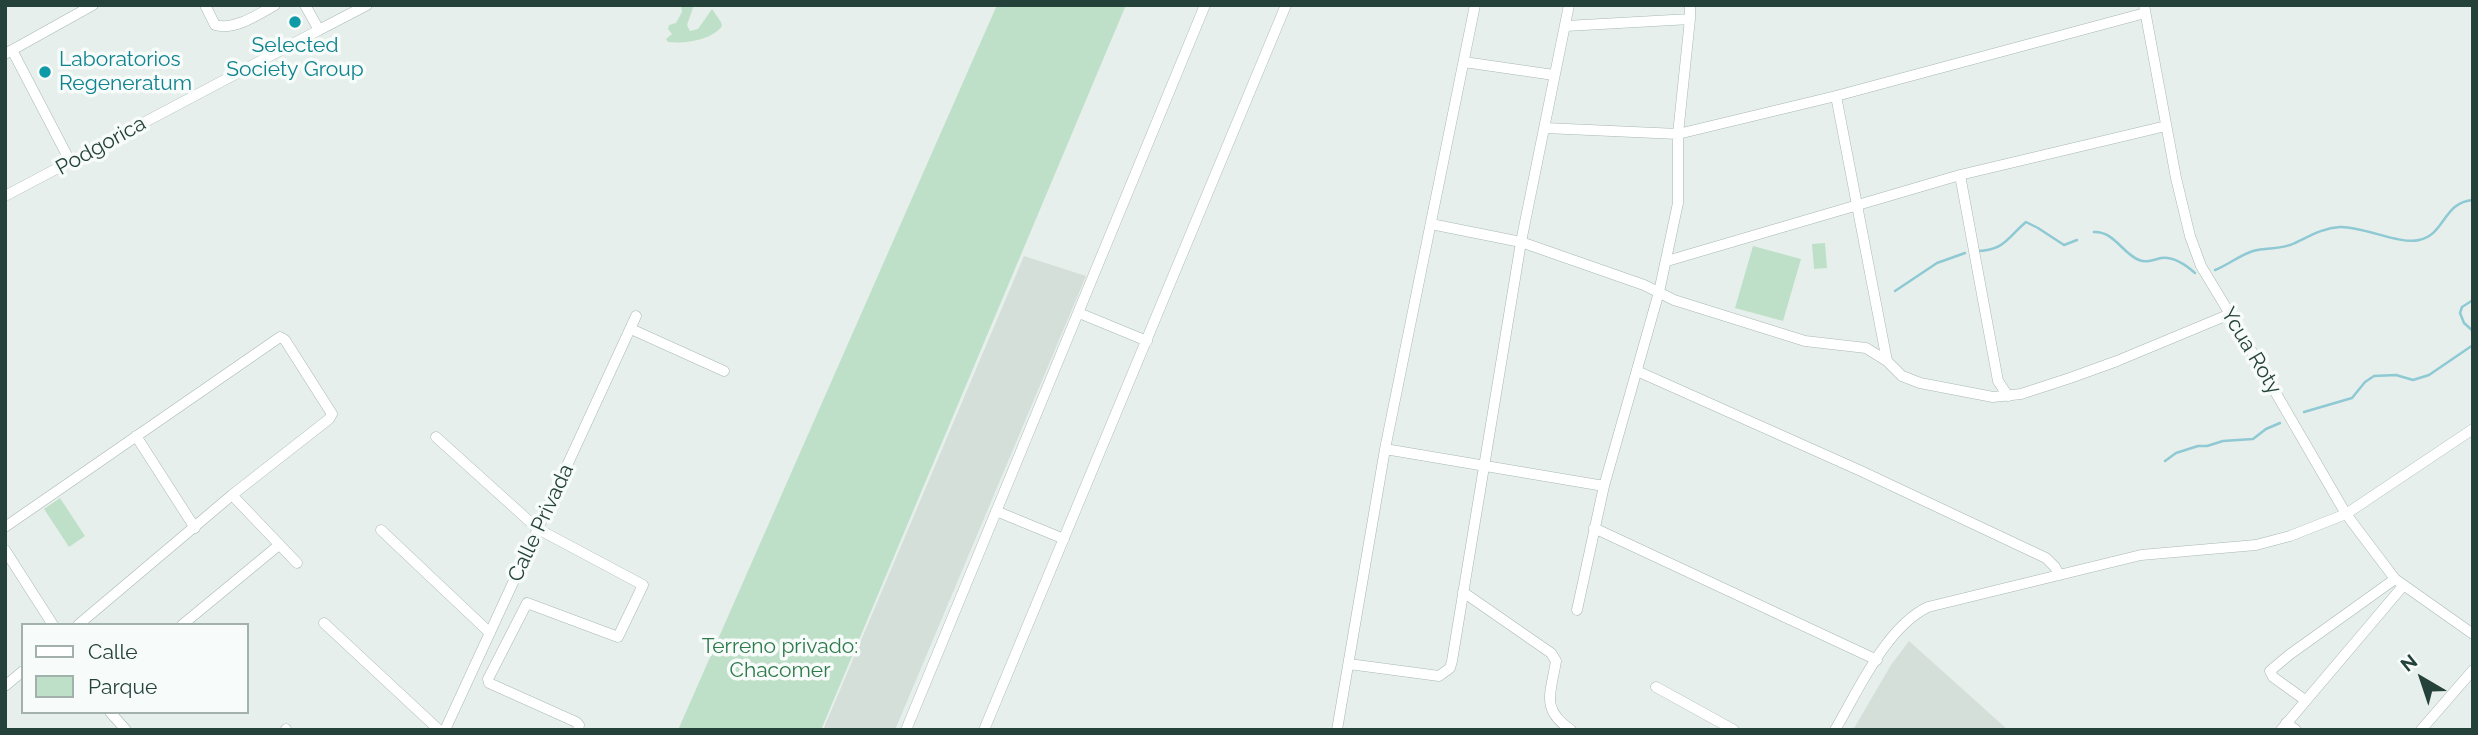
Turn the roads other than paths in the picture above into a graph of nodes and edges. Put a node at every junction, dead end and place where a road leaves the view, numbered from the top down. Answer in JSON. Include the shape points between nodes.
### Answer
{"nodes":[{"id":1,"x":93,"y":5,"type":"edge"},
{"id":2,"x":205,"y":5,"type":"edge"},
{"id":3,"x":275,"y":5,"type":"edge"},
{"id":4,"x":305,"y":5,"type":"edge"},
{"id":5,"x":368,"y":5,"type":"edge"},
{"id":6,"x":1205,"y":5,"type":"edge"},
{"id":7,"x":1286,"y":5,"type":"edge"},
{"id":8,"x":1475,"y":5,"type":"edge"},
{"id":9,"x":1569,"y":5,"type":"edge"},
{"id":10,"x":1690,"y":5,"type":"edge"},
{"id":11,"x":2145,"y":9,"type":"edge"},
{"id":12,"x":1690,"y":19,"type":"junction"},
{"id":13,"x":1566,"y":26,"type":"junction"},
{"id":14,"x":319,"y":30,"type":"junction"},
{"id":15,"x":9,"y":52,"type":"edge"},
{"id":16,"x":1464,"y":62,"type":"junction"},
{"id":17,"x":1554,"y":75,"type":"junction"},
{"id":18,"x":1836,"y":96,"type":"junction"},
{"id":19,"x":2166,"y":126,"type":"junction"},
{"id":20,"x":1545,"y":128,"type":"junction"},
{"id":21,"x":1678,"y":134,"type":"junction"},
{"id":22,"x":71,"y":163,"type":"junction"},
{"id":23,"x":1960,"y":175,"type":"junction"},
{"id":24,"x":5,"y":196,"type":"edge"},
{"id":25,"x":1857,"y":205,"type":"junction"},
{"id":26,"x":1431,"y":224,"type":"junction"},
{"id":27,"x":1521,"y":242,"type":"junction"},
{"id":28,"x":1667,"y":261,"type":"junction"},
{"id":29,"x":1659,"y":292,"type":"junction"},
{"id":30,"x":1079,"y":313,"type":"junction"},
{"id":31,"x":2230,"y":314,"type":"junction"},
{"id":32,"x":636,"y":316,"type":"dead end"},
{"id":33,"x":631,"y":329,"type":"junction"},
{"id":34,"x":1147,"y":341,"type":"junction"},
{"id":35,"x":1887,"y":360,"type":"junction"},
{"id":36,"x":723,"y":371,"type":"dead end"},
{"id":37,"x":1637,"y":371,"type":"junction"},
{"id":38,"x":2008,"y":396,"type":"junction"},
{"id":39,"x":2473,"y":429,"type":"edge"},
{"id":40,"x":136,"y":436,"type":"junction"},
{"id":41,"x":436,"y":437,"type":"dead end"},
{"id":42,"x":1385,"y":449,"type":"junction"},
{"id":43,"x":1483,"y":465,"type":"junction"},
{"id":44,"x":1604,"y":486,"type":"junction"},
{"id":45,"x":232,"y":495,"type":"junction"},
{"id":46,"x":996,"y":511,"type":"junction"},
{"id":47,"x":2346,"y":514,"type":"junction"},
{"id":48,"x":5,"y":527,"type":"edge"},
{"id":49,"x":195,"y":528,"type":"junction"},
{"id":50,"x":1594,"y":528,"type":"junction"},
{"id":51,"x":538,"y":529,"type":"junction"},
{"id":52,"x":380,"y":530,"type":"dead end"},
{"id":53,"x":1063,"y":539,"type":"junction"},
{"id":54,"x":279,"y":545,"type":"junction"},
{"id":55,"x":5,"y":550,"type":"edge"},
{"id":56,"x":297,"y":563,"type":"dead end"},
{"id":57,"x":2059,"y":575,"type":"junction"},
{"id":58,"x":2399,"y":583,"type":"junction"},
{"id":59,"x":1463,"y":592,"type":"junction"},
{"id":60,"x":1577,"y":610,"type":"dead end"},
{"id":61,"x":52,"y":623,"type":"edge"},
{"id":62,"x":80,"y":623,"type":"edge"},
{"id":63,"x":184,"y":623,"type":"edge"},
{"id":64,"x":324,"y":623,"type":"dead end"},
{"id":65,"x":490,"y":633,"type":"junction"},
{"id":66,"x":2473,"y":635,"type":"edge"},
{"id":67,"x":1877,"y":660,"type":"junction"},
{"id":68,"x":1349,"y":664,"type":"junction"},
{"id":69,"x":2473,"y":670,"type":"edge"},
{"id":70,"x":21,"y":673,"type":"edge"},
{"id":71,"x":5,"y":686,"type":"edge"},
{"id":72,"x":1656,"y":687,"type":"dead end"},
{"id":73,"x":2305,"y":700,"type":"junction"},
{"id":74,"x":112,"y":714,"type":"edge"},
{"id":75,"x":1556,"y":725,"type":"edge"},
{"id":76,"x":2284,"y":726,"type":"edge"},
{"id":77,"x":126,"y":730,"type":"edge"},
{"id":78,"x":439,"y":730,"type":"edge"},
{"id":79,"x":445,"y":730,"type":"edge"},
{"id":80,"x":578,"y":730,"type":"edge"},
{"id":81,"x":906,"y":730,"type":"edge"},
{"id":82,"x":984,"y":730,"type":"edge"},
{"id":83,"x":1337,"y":730,"type":"edge"},
{"id":84,"x":1571,"y":730,"type":"edge"},
{"id":85,"x":1734,"y":730,"type":"edge"},
{"id":86,"x":1835,"y":730,"type":"edge"},
{"id":87,"x":2297,"y":730,"type":"edge"},
{"id":88,"x":2421,"y":730,"type":"edge"}],
"edges":[{"from":1,"to":15,"type":"street"},
{"from":2,"to":3,"type":"street","via":[[218,27],[249,20]]},
{"from":4,"to":14,"type":"street"},
{"from":5,"to":14,"type":"street","name":"Podgorica"},
{"from":6,"to":30,"type":"street"},
{"from":7,"to":34,"type":"street"},
{"from":8,"to":16,"type":"street"},
{"from":9,"to":13,"type":"street"},
{"from":10,"to":12,"type":"street"},
{"from":11,"to":18,"type":"street"},
{"from":11,"to":19,"type":"street","name":"Ycua Roty"},
{"from":12,"to":13,"type":"street"},
{"from":12,"to":21,"type":"street"},
{"from":13,"to":17,"type":"street"},
{"from":14,"to":22,"type":"street","name":"Podgorica"},
{"from":15,"to":22,"type":"street"},
{"from":16,"to":17,"type":"street"},
{"from":16,"to":26,"type":"street"},
{"from":17,"to":20,"type":"street"},
{"from":18,"to":21,"type":"street"},
{"from":18,"to":25,"type":"street"},
{"from":19,"to":23,"type":"street"},
{"from":19,"to":31,"type":"street","name":"Ycua Roty","via":[[2190,236],[2207,278]]},
{"from":20,"to":21,"type":"street"},
{"from":20,"to":27,"type":"street"},
{"from":21,"to":28,"type":"street","via":[[1678,203]]},
{"from":22,"to":24,"type":"street","name":"Podgorica"},
{"from":23,"to":25,"type":"street"},
{"from":23,"to":38,"type":"street","via":[[1995,369]]},
{"from":25,"to":28,"type":"street"},
{"from":25,"to":35,"type":"street"},
{"from":26,"to":27,"type":"street"},
{"from":26,"to":42,"type":"street"},
{"from":27,"to":29,"type":"street"},
{"from":27,"to":43,"type":"street"},
{"from":28,"to":29,"type":"street"},
{"from":29,"to":35,"type":"street","via":[[1805,341],[1866,348]]},
{"from":29,"to":37,"type":"street"},
{"from":30,"to":34,"type":"street"},
{"from":30,"to":46,"type":"street"},
{"from":31,"to":38,"type":"street","via":[[2117,361]]},
{"from":31,"to":47,"type":"street","name":"Ycua Roty"},
{"from":32,"to":33,"type":"street","name":"Calle Privada"},
{"from":33,"to":36,"type":"street"},
{"from":33,"to":51,"type":"street","name":"Calle Privada"},
{"from":34,"to":53,"type":"street"},
{"from":35,"to":38,"type":"street","via":[[1902,376],[1920,383]]},
{"from":37,"to":44,"type":"street"},
{"from":37,"to":57,"type":"street","via":[[2046,558]]},
{"from":39,"to":47,"type":"street"},
{"from":40,"to":45,"type":"street","via":[[283,338],[332,414]]},
{"from":40,"to":48,"type":"street"},
{"from":40,"to":49,"type":"street"},
{"from":41,"to":51,"type":"street"},
{"from":42,"to":43,"type":"street"},
{"from":42,"to":68,"type":"street"},
{"from":43,"to":44,"type":"street"},
{"from":43,"to":59,"type":"street"},
{"from":44,"to":50,"type":"street"},
{"from":45,"to":49,"type":"street"},
{"from":45,"to":54,"type":"street"},
{"from":46,"to":53,"type":"street"},
{"from":46,"to":81,"type":"street"},
{"from":47,"to":57,"type":"street","via":[[2256,545],[2141,555]]},
{"from":47,"to":58,"type":"street","name":"Ycua Roty"},
{"from":49,"to":62,"type":"street"},
{"from":50,"to":60,"type":"street"},
{"from":50,"to":67,"type":"street"},
{"from":51,"to":65,"type":"street","name":"Calle Privada"},
{"from":51,"to":80,"type":"street","via":[[643,585],[618,637],[527,603],[488,679],[576,722]]},
{"from":52,"to":65,"type":"street"},
{"from":53,"to":82,"type":"street"},
{"from":54,"to":56,"type":"street"},
{"from":54,"to":63,"type":"street"},
{"from":55,"to":61,"type":"street"},
{"from":57,"to":67,"type":"street","via":[[1928,607],[1908,620]]},
{"from":58,"to":66,"type":"street","name":"Ycua Roty"},
{"from":58,"to":73,"type":"street"},
{"from":58,"to":73,"type":"street","via":[[2270,671]]},
{"from":59,"to":68,"type":"street","via":[[1452,661],[1440,676]]},
{"from":59,"to":75,"type":"street","via":[[1551,653],[1556,662],[1549,701]]},
{"from":64,"to":78,"type":"street"},
{"from":65,"to":79,"type":"street","name":"Calle Privada"},
{"from":67,"to":86,"type":"street"},
{"from":68,"to":83,"type":"street"},
{"from":69,"to":88,"type":"street"},
{"from":70,"to":71,"type":"street"},
{"from":72,"to":85,"type":"street"},
{"from":73,"to":76,"type":"street"},
{"from":74,"to":77,"type":"street"},
{"from":75,"to":84,"type":"street"},
{"from":76,"to":87,"type":"street"}]}
